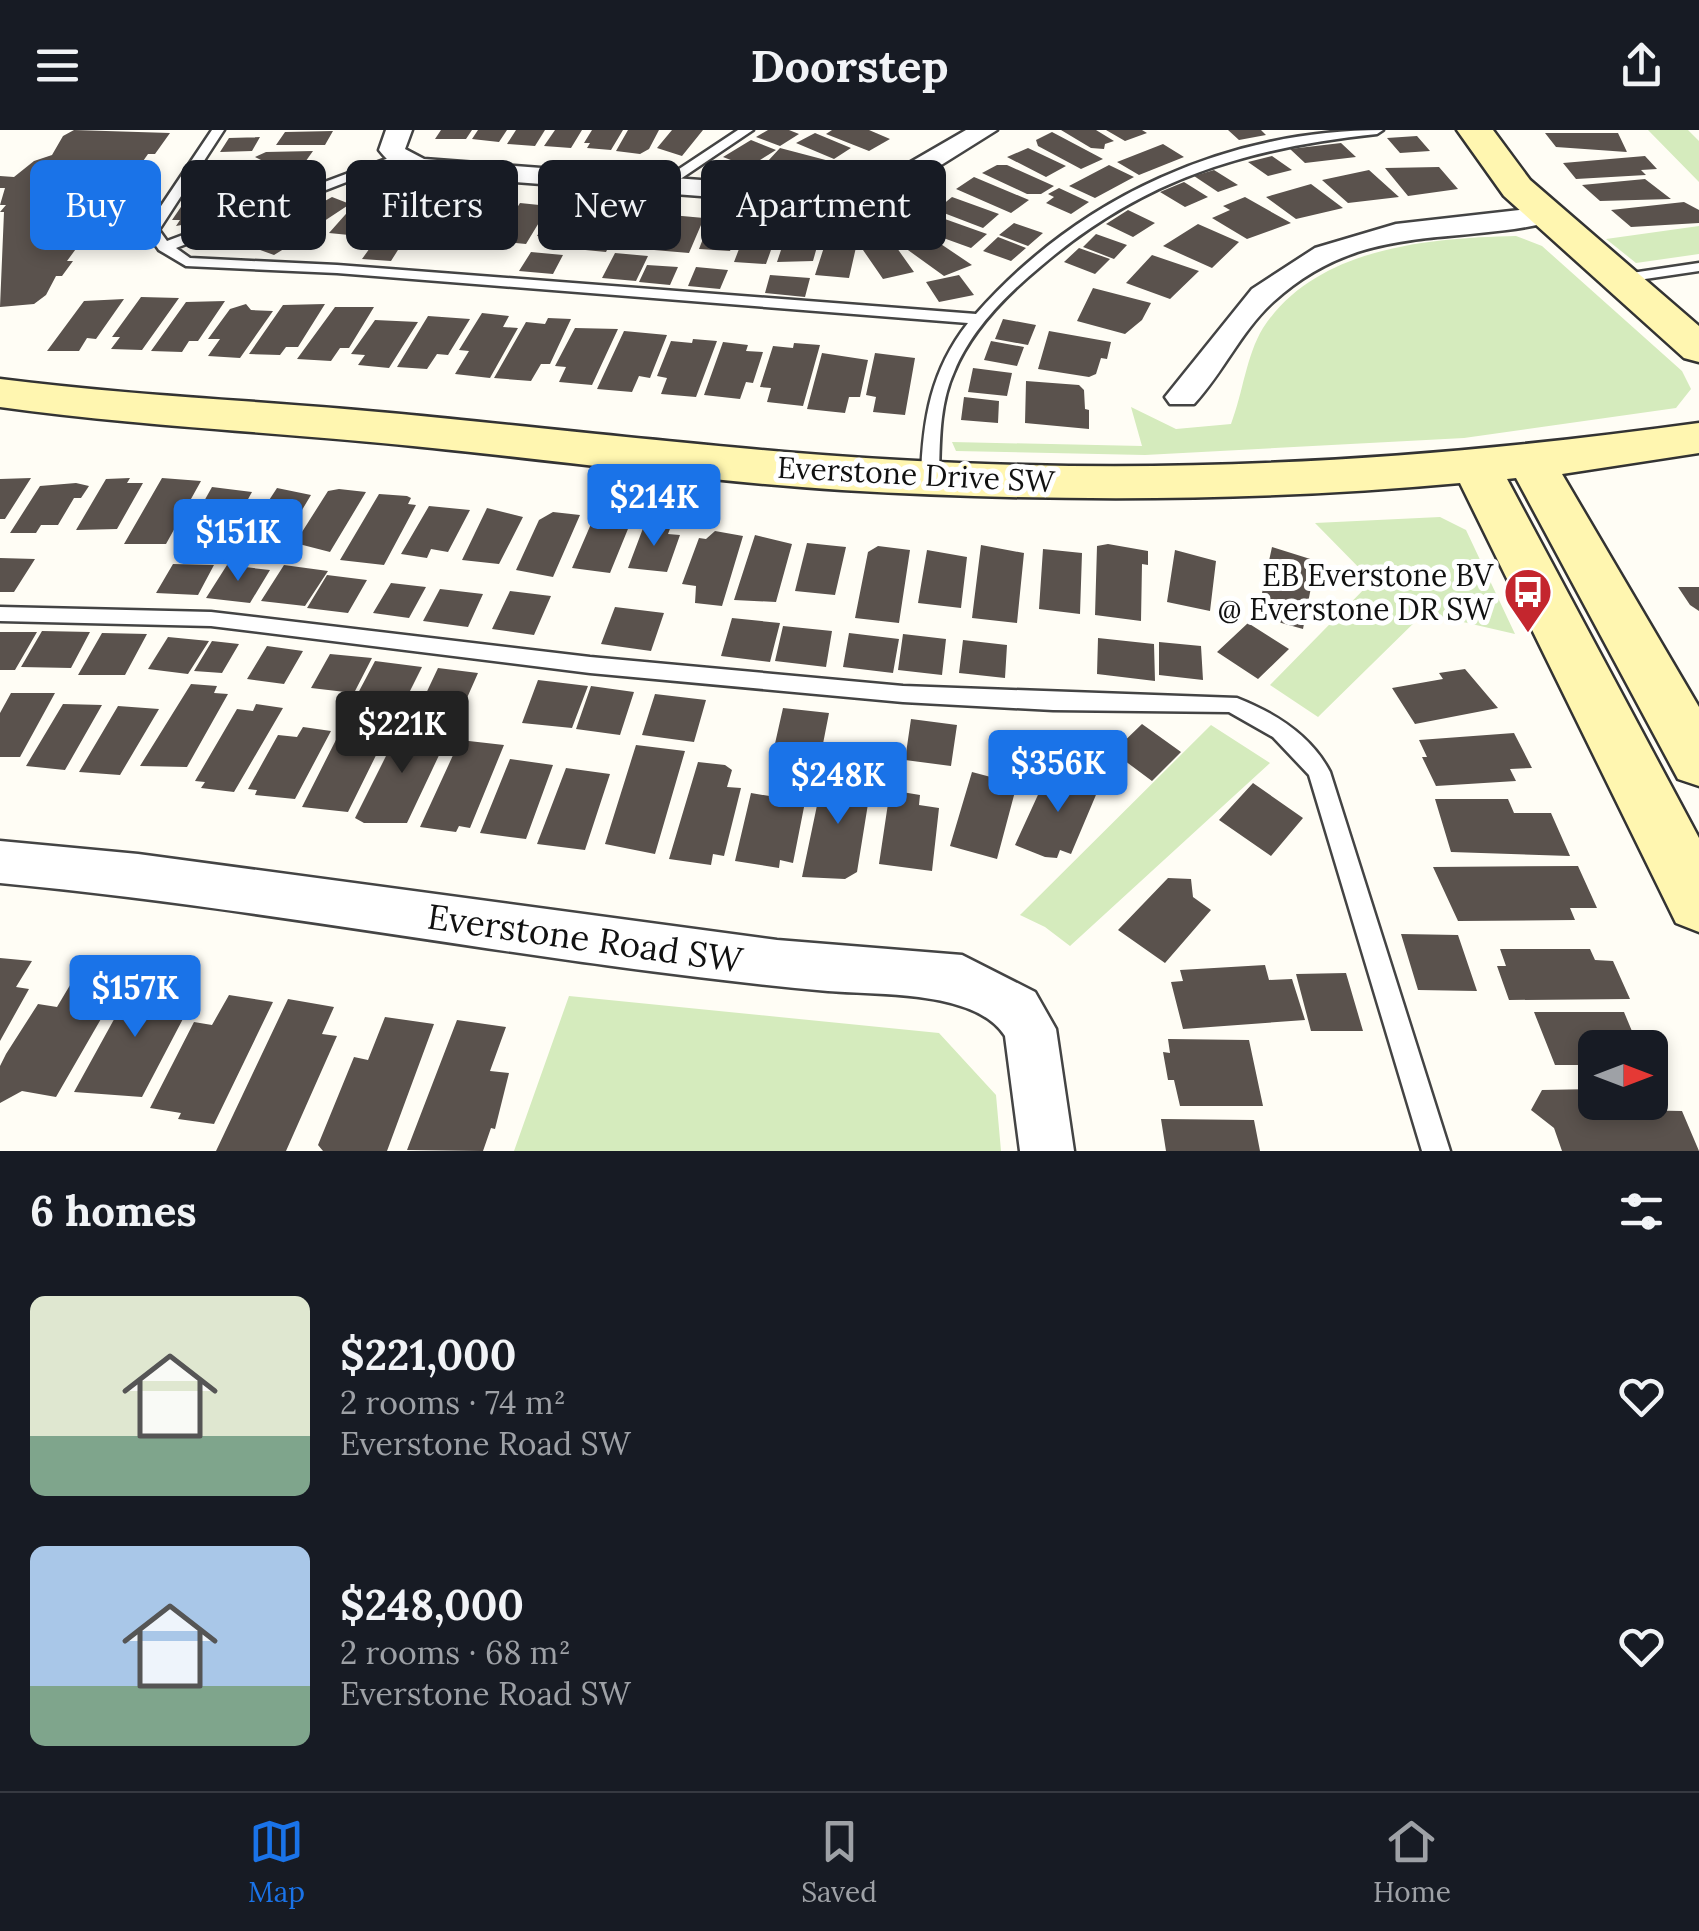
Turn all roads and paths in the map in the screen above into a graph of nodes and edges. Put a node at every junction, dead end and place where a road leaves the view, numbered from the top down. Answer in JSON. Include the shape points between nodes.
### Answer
{"nodes":[{"id":1,"x":218,"y":130,"type":"edge"},
{"id":2,"x":399,"y":130,"type":"edge"},
{"id":3,"x":746,"y":130,"type":"edge"},
{"id":4,"x":984,"y":130,"type":"edge"},
{"id":5,"x":1377,"y":130,"type":"edge"},
{"id":6,"x":1476,"y":130,"type":"edge"},
{"id":7,"x":398,"y":158,"type":"junction"},
{"id":8,"x":681,"y":173,"type":"edge"},
{"id":9,"x":538,"y":176,"type":"edge"},
{"id":10,"x":681,"y":186,"type":"edge"},
{"id":11,"x":1545,"y":216,"type":"junction"},
{"id":12,"x":164,"y":247,"type":"junction"},
{"id":13,"x":1699,"y":267,"type":"edge"},
{"id":14,"x":1618,"y":278,"type":"junction"},
{"id":15,"x":980,"y":318,"type":"junction"},
{"id":16,"x":1699,"y":349,"type":"edge"},
{"id":17,"x":0,"y":392,"type":"edge"},
{"id":18,"x":1182,"y":397,"type":"dead end"},
{"id":19,"x":133,"y":411,"type":"junction"},
{"id":20,"x":0,"y":427,"type":"edge"},
{"id":21,"x":1699,"y":438,"type":"edge"},
{"id":22,"x":1531,"y":460,"type":"junction"},
{"id":23,"x":1476,"y":466,"type":"junction"},
{"id":24,"x":930,"y":478,"type":"junction"},
{"id":25,"x":0,"y":614,"type":"edge"},
{"id":26,"x":1699,"y":762,"type":"edge"},
{"id":27,"x":0,"y":862,"type":"edge"},
{"id":28,"x":1699,"y":902,"type":"edge"},
{"id":29,"x":1047,"y":1151,"type":"edge"},
{"id":30,"x":1436,"y":1151,"type":"edge"}],
"edges":[{"from":1,"to":12,"type":"lane","via":[[156,219],[152,230]]},
{"from":2,"to":7,"type":"street","via":[[392,150]]},
{"from":3,"to":8,"type":"lane"},
{"from":4,"to":10,"type":"street","via":[[880,191],[858,197]]},
{"from":5,"to":15,"type":"lane","via":[[1253,148],[1154,181],[1076,226]]},
{"from":6,"to":11,"type":"street"},
{"from":7,"to":9,"type":"street","via":[[424,167]]},
{"from":7,"to":12,"type":"lane"},
{"from":11,"to":14,"type":"street"},
{"from":11,"to":18,"type":"street","via":[[1392,233],[1310,261],[1240,319]]},
{"from":12,"to":15,"type":"lane","via":[[186,262]]},
{"from":13,"to":14,"type":"lane"},
{"from":14,"to":16,"type":"street"},
{"from":15,"to":24,"type":"lane","via":[[944,374],[932,417]]},
{"from":17,"to":19,"type":"street","name":"Everstone Drive SW"},
{"from":19,"to":20,"type":"street","name":"Everstone Drive SW"},
{"from":19,"to":24,"type":"street","name":"Everstone Drive SW","via":[[269,416]]},
{"from":21,"to":22,"type":"street","name":"Everstone Drive SW"},
{"from":22,"to":23,"type":"street","name":"Everstone Drive SW"},
{"from":22,"to":26,"type":"street"},
{"from":23,"to":24,"type":"street","name":"Everstone Drive SW","via":[[1206,482]]},
{"from":23,"to":28,"type":"street"},
{"from":25,"to":30,"type":"lane","via":[[211,619],[904,694],[1230,704],[1298,744],[1319,772]]},
{"from":27,"to":29,"type":"street","name":"Everstone Road SW","via":[[138,875],[741,959],[962,979],[1018,1009],[1030,1029]]}]}
